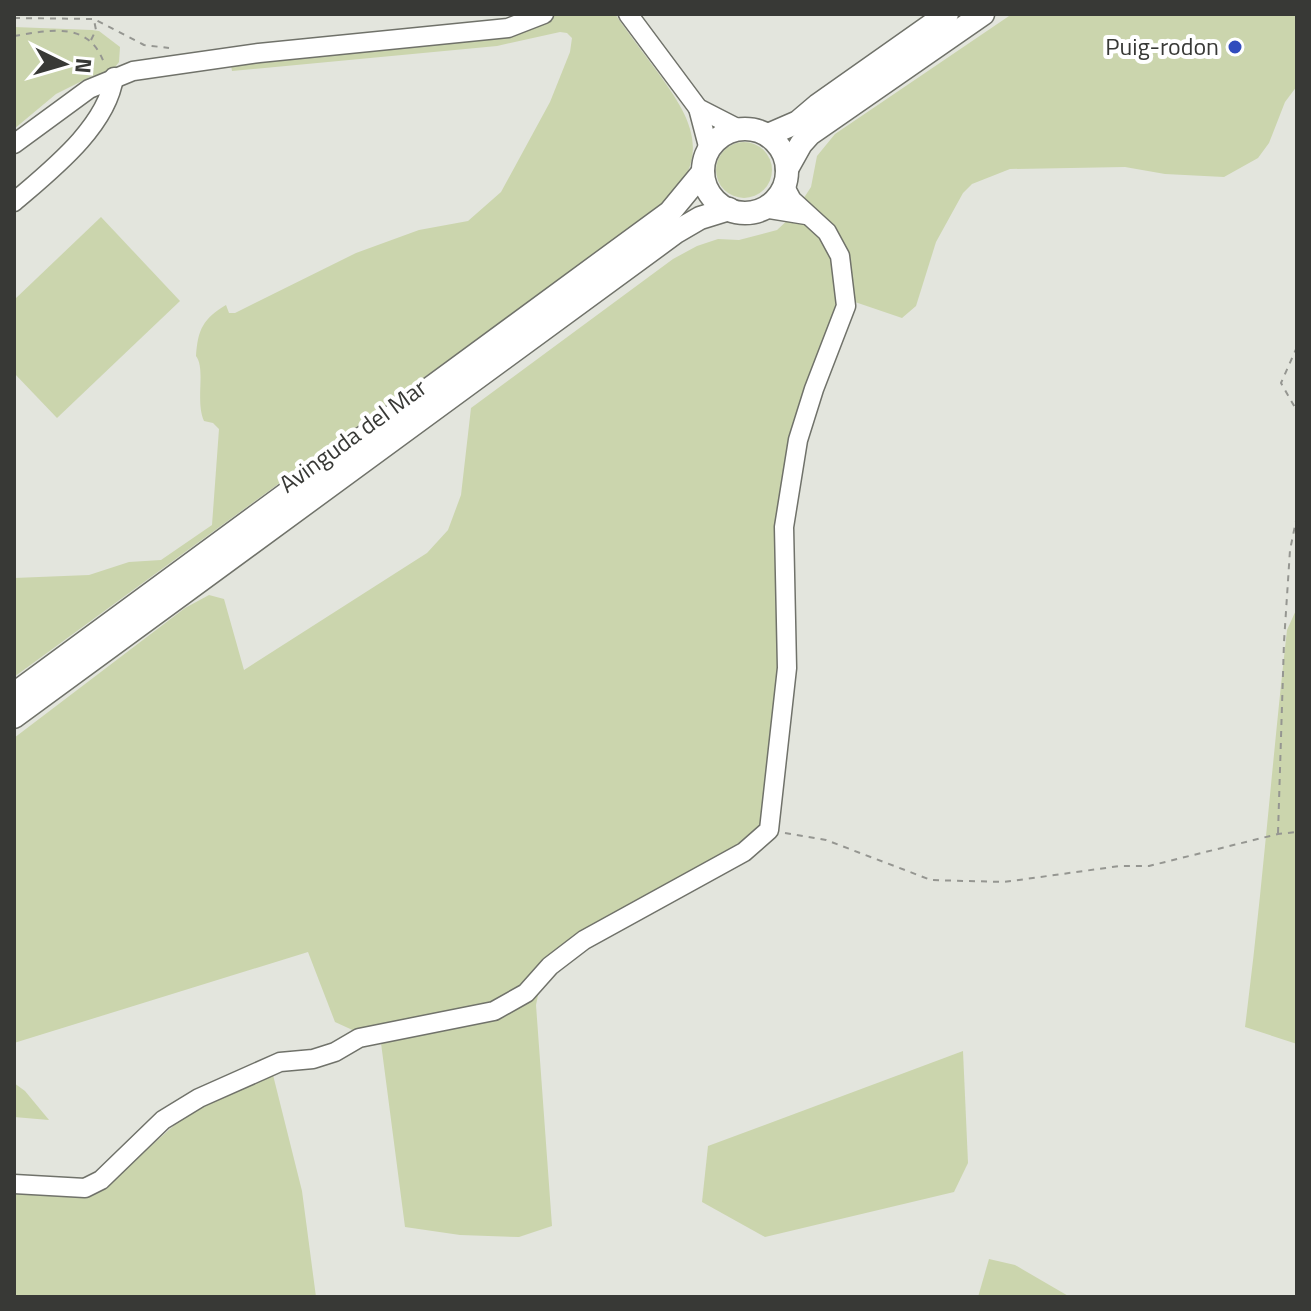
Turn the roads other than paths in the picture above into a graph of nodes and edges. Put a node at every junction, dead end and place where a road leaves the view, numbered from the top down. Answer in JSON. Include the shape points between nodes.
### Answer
{"nodes":[{"id":1,"x":544,"y":14,"type":"edge"},
{"id":2,"x":947,"y":14,"type":"edge"},
{"id":3,"x":983,"y":14,"type":"edge"},
{"id":4,"x":630,"y":15,"type":"edge"},
{"id":5,"x":114,"y":77,"type":"junction"},
{"id":6,"x":698,"y":108,"type":"junction"},
{"id":7,"x":739,"y":129,"type":"junction"},
{"id":8,"x":768,"y":135,"type":"junction"},
{"id":9,"x":14,"y":144,"type":"edge"},
{"id":10,"x":706,"y":161,"type":"junction"},
{"id":11,"x":786,"y":177,"type":"junction"},
{"id":12,"x":14,"y":202,"type":"edge"},
{"id":13,"x":763,"y":208,"type":"junction"},
{"id":14,"x":729,"y":209,"type":"junction"},
{"id":15,"x":806,"y":215,"type":"junction"},
{"id":16,"x":14,"y":694,"type":"edge"},
{"id":17,"x":14,"y":717,"type":"edge"},
{"id":18,"x":14,"y":1184,"type":"edge"}],
"edges":[{"from":1,"to":5,"type":"street","via":[[508,28],[180,63]]},
{"from":2,"to":8,"type":"main road","via":[[798,122]]},
{"from":3,"to":11,"type":"main road","via":[[810,134]]},
{"from":4,"to":6,"type":"street"},
{"from":5,"to":9,"type":"street"},
{"from":5,"to":12,"type":"street","via":[[112,90],[68,155]]},
{"from":6,"to":7,"type":"street"},
{"from":6,"to":10,"type":"street"},
{"from":7,"to":8,"type":"main road"},
{"from":7,"to":10,"type":"main road","via":[[716,140]]},
{"from":8,"to":11,"type":"main road","via":[[784,156]]},
{"from":10,"to":14,"type":"main road","via":[[711,194]]},
{"from":10,"to":16,"type":"main road","name":"Avinguda del Mar","via":[[670,212]]},
{"from":11,"to":13,"type":"main road","via":[[779,194]]},
{"from":11,"to":15,"type":"street","via":[[792,200]]},
{"from":13,"to":14,"type":"main road"},
{"from":13,"to":15,"type":"street"},
{"from":14,"to":17,"type":"main road","name":"Avinguda del Mar","via":[[676,232]]},
{"from":15,"to":18,"type":"street","via":[[827,232],[840,256],[846,306],[798,440],[784,527],[787,668],[769,830],[744,852],[584,940],[526,993],[494,1011],[359,1038],[324,1056],[280,1062],[163,1120],[101,1180],[85,1188]]}]}
